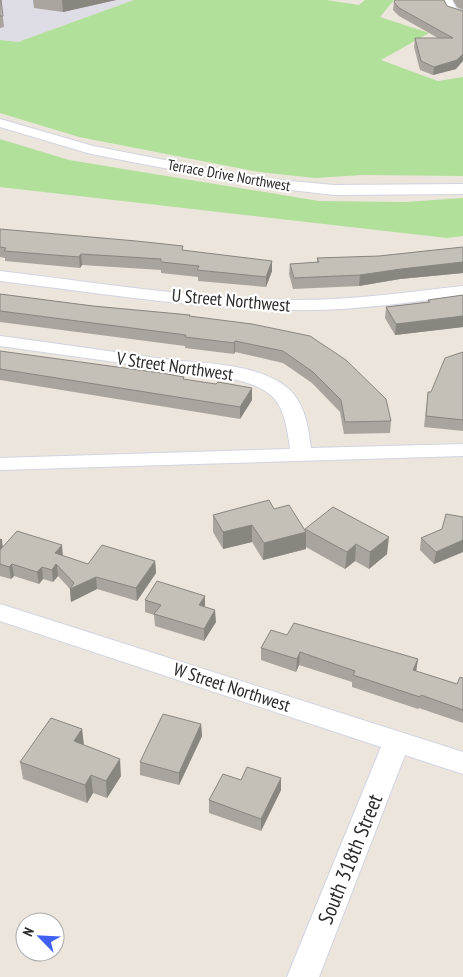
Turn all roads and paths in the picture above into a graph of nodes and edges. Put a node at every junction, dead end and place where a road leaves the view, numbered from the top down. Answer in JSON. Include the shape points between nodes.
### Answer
{"nodes":[{"id":1,"x":446,"y":0,"type":"edge"},
{"id":2,"x":463,"y":15,"type":"edge"},
{"id":3,"x":0,"y":123,"type":"edge"},
{"id":4,"x":463,"y":189,"type":"edge"},
{"id":5,"x":0,"y":276,"type":"edge"},
{"id":6,"x":463,"y":290,"type":"edge"},
{"id":7,"x":0,"y":341,"type":"edge"},
{"id":8,"x":463,"y":450,"type":"edge"},
{"id":9,"x":301,"y":454,"type":"junction"},
{"id":10,"x":0,"y":464,"type":"edge"},
{"id":11,"x":0,"y":612,"type":"edge"},
{"id":12,"x":397,"y":742,"type":"junction"},
{"id":13,"x":463,"y":764,"type":"edge"},
{"id":14,"x":303,"y":977,"type":"edge"}],
"edges":[{"from":1,"to":2,"type":"street","via":[[450,10]]},
{"from":3,"to":4,"type":"street","name":"Terrace Drive Northwest","via":[[91,150],[257,182],[334,190]]},
{"from":5,"to":6,"type":"street","name":"U Street Northwest","via":[[208,299],[297,305],[357,304]]},
{"from":7,"to":9,"type":"street","name":"V Street Northwest","via":[[223,373],[265,383],[289,401],[295,414]]},
{"from":8,"to":9,"type":"street"},
{"from":9,"to":10,"type":"street"},
{"from":11,"to":12,"type":"street","name":"W Street Northwest"},
{"from":12,"to":13,"type":"street","name":"W Street Northwest"},
{"from":12,"to":14,"type":"street","name":"South 318th Street"}]}
